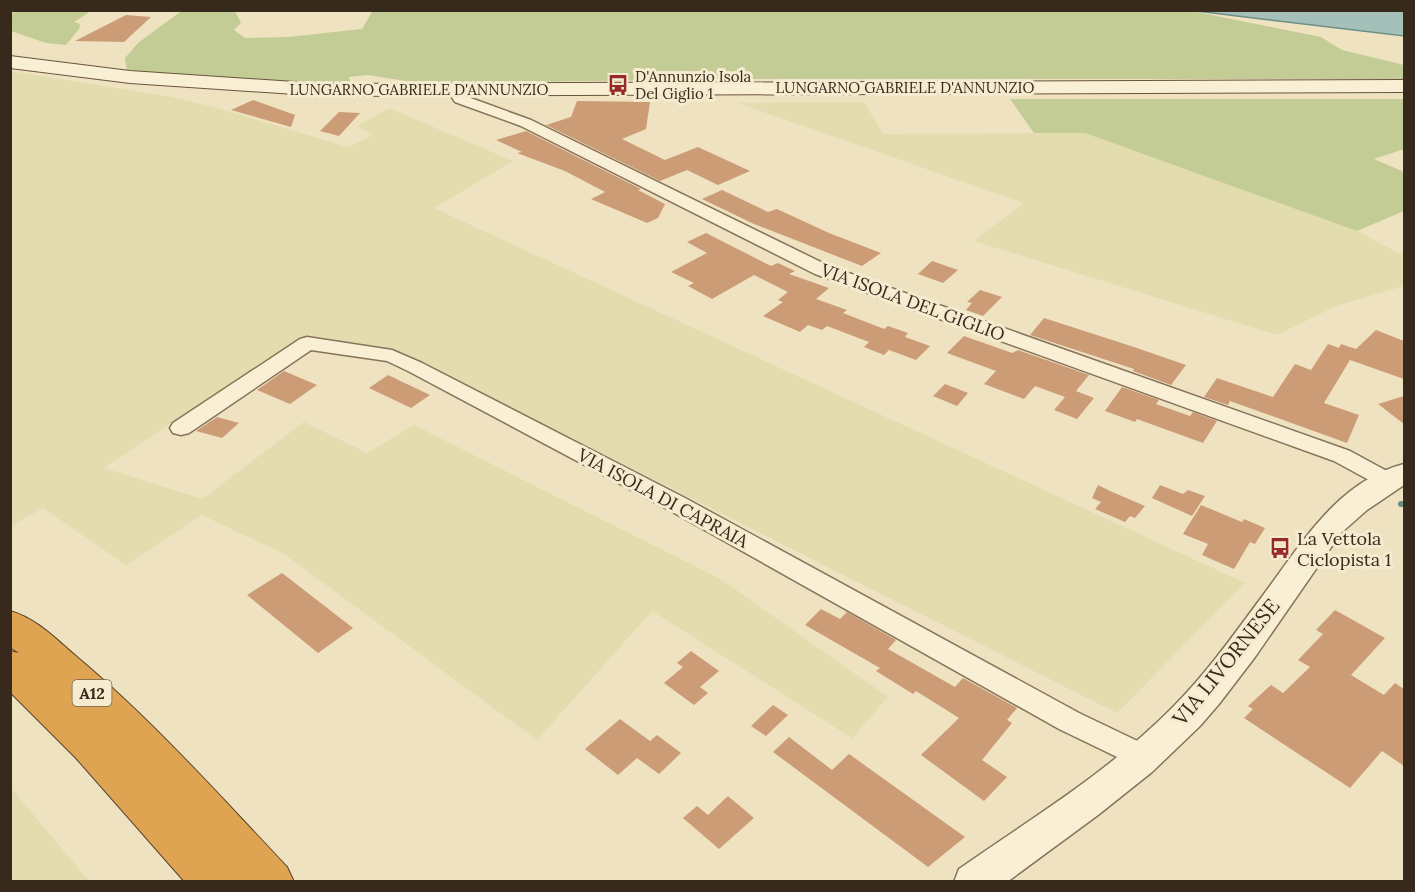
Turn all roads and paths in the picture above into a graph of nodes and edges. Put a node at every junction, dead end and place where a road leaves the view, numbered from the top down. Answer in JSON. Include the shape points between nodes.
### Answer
{"nodes":[{"id":1,"x":10,"y":62,"type":"edge"},
{"id":2,"x":1404,"y":86,"type":"edge"},
{"id":3,"x":454,"y":90,"type":"junction"},
{"id":4,"x":181,"y":428,"type":"dead end"},
{"id":5,"x":1396,"y":477,"type":"edge"},
{"id":6,"x":10,"y":625,"type":"edge"},
{"id":7,"x":10,"y":666,"type":"edge"},
{"id":8,"x":1142,"y":757,"type":"junction"},
{"id":9,"x":149,"y":780,"type":"junction"},
{"id":10,"x":216,"y":882,"type":"edge"},
{"id":11,"x":270,"y":882,"type":"edge"},
{"id":12,"x":974,"y":882,"type":"edge"}],
"edges":[{"from":1,"to":3,"type":"main road","name":"LUNGARNO GABRIELE D'ANNUNZIO","via":[[238,86]]},
{"from":2,"to":3,"type":"main road","name":"LUNGARNO GABRIELE D'ANNUNZIO"},
{"from":3,"to":5,"type":"street","name":"VIA ISOLA DEL GIGLIO","via":[[460,99],[526,123],[822,270]]},
{"from":4,"to":8,"type":"street","name":"VIA ISOLA DI CAPRAIA","via":[[307,343],[392,356],[677,504],[1069,721]]},
{"from":5,"to":8,"type":"street","name":"VIA LIVORNESE","via":[[1352,504],[1330,526],[1202,698]]},
{"from":6,"to":9,"type":"highway","number":"A12","via":[[86,686]]},
{"from":7,"to":9,"type":"highway","number":"A12","via":[[51,704]]},
{"from":8,"to":12,"type":"street","name":"VIA LIVORNESE"},
{"from":9,"to":10,"type":"highway","number":"A12"},
{"from":9,"to":11,"type":"highway","number":"A12"}]}
